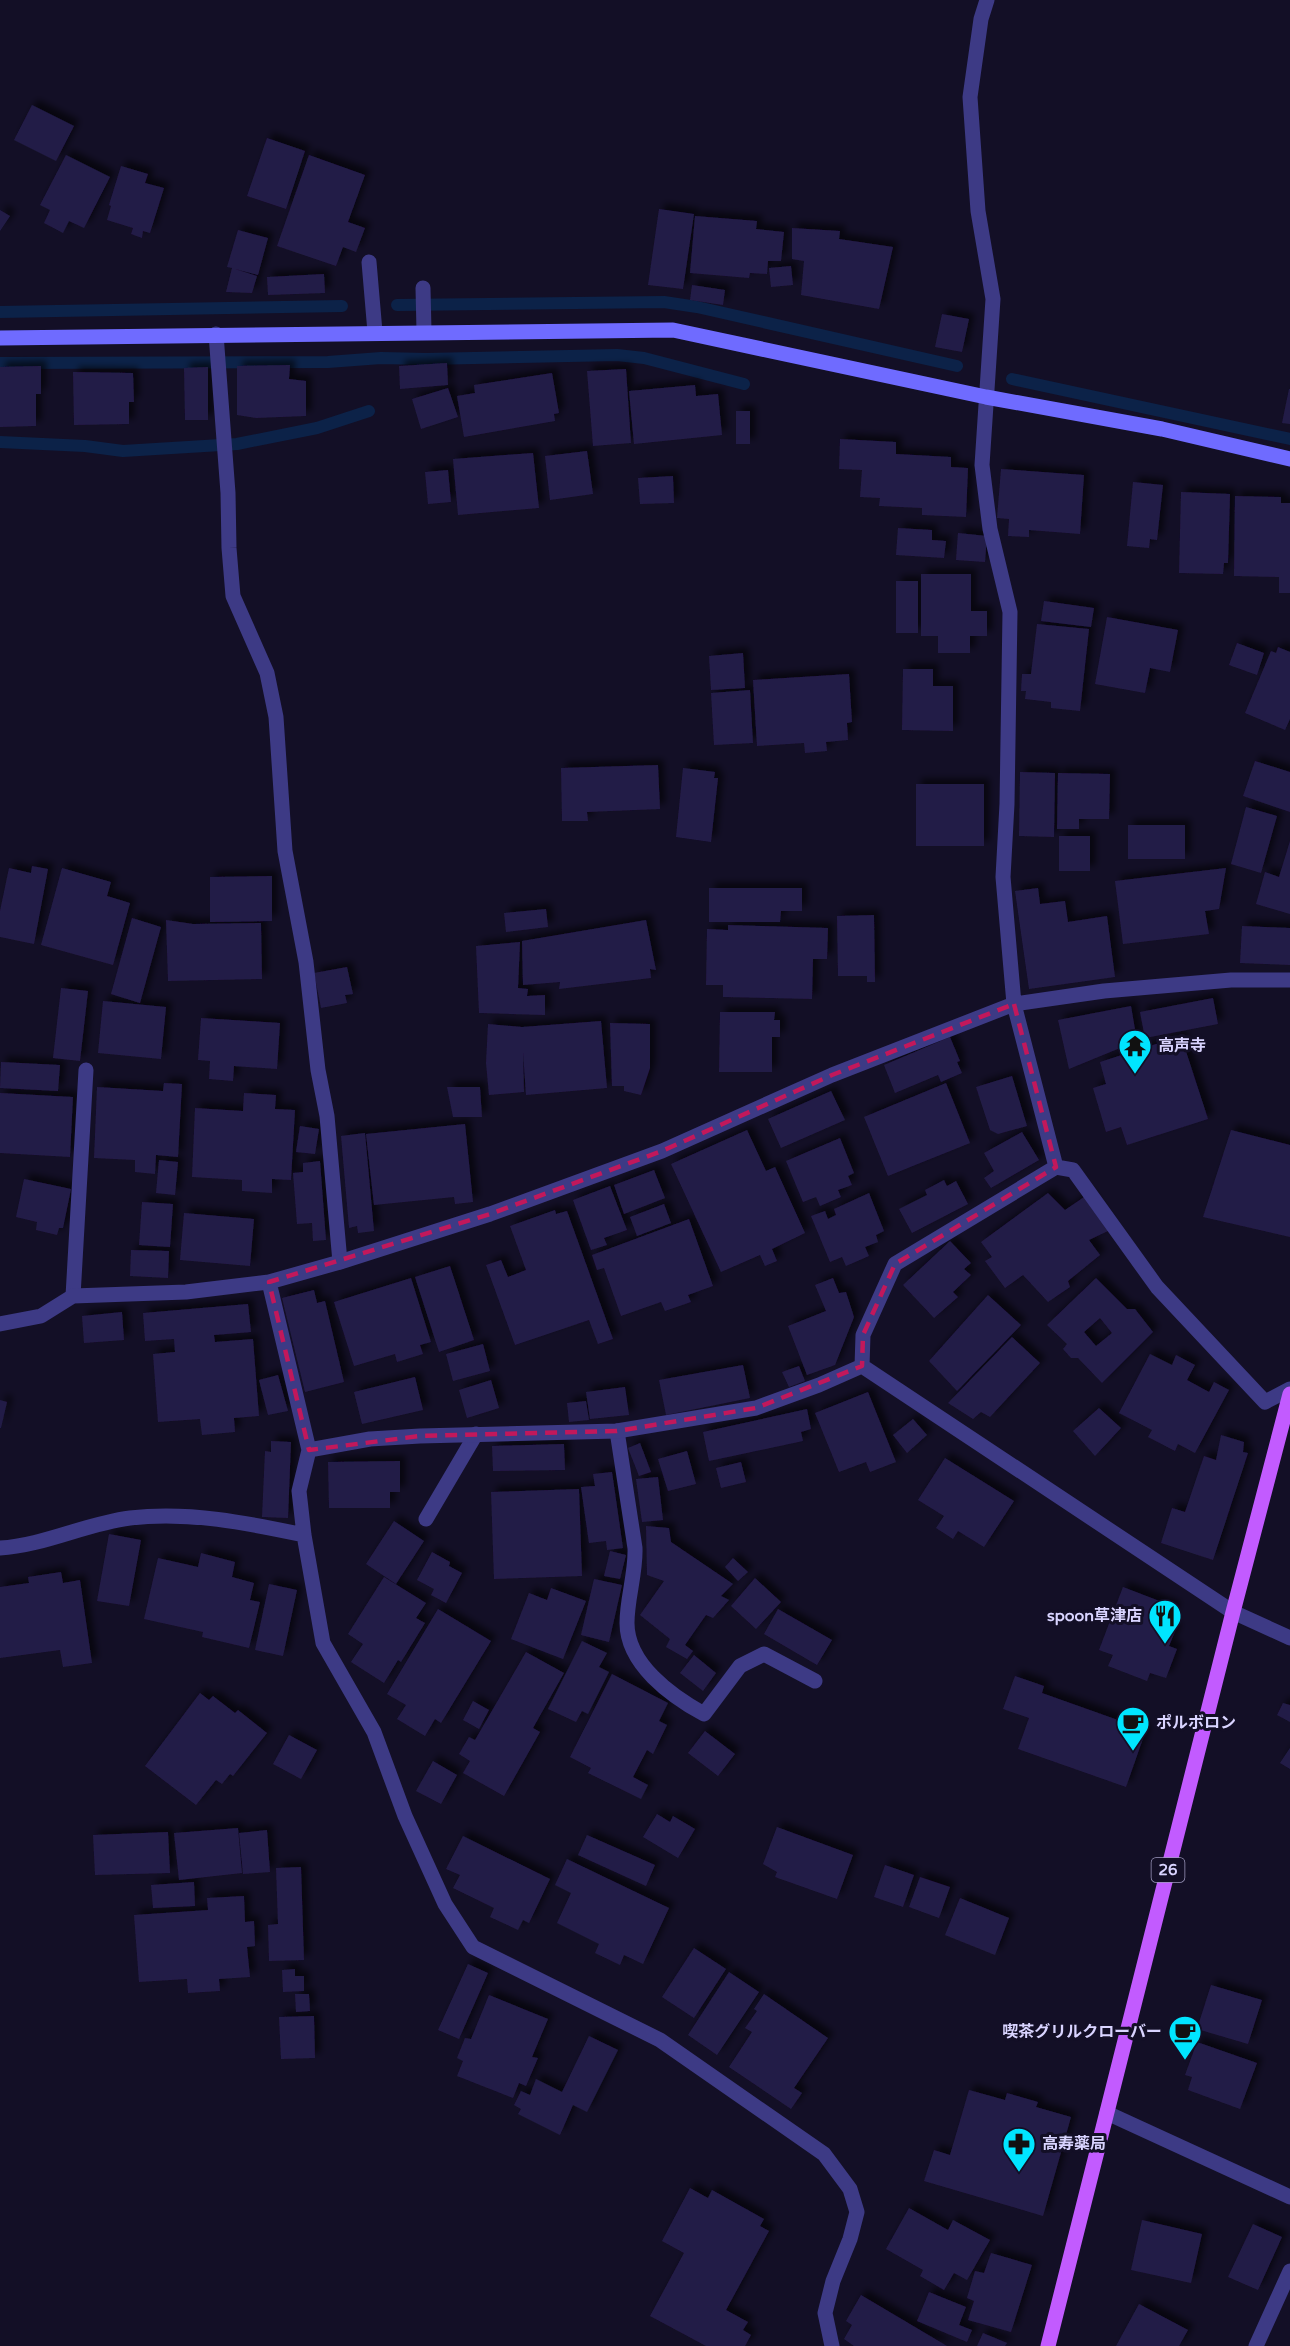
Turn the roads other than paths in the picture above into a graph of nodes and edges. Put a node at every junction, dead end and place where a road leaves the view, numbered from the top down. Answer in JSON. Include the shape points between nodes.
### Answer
{"nodes":[{"id":1,"x":987,"y":0,"type":"edge"},
{"id":2,"x":369,"y":262,"type":"dead end"},
{"id":3,"x":423,"y":288,"type":"dead end"},
{"id":4,"x":424,"y":326,"type":"junction"},
{"id":5,"x":375,"y":332,"type":"junction"},
{"id":6,"x":0,"y":338,"type":"edge"},
{"id":7,"x":216,"y":340,"type":"junction"},
{"id":8,"x":986,"y":397,"type":"junction"},
{"id":9,"x":1290,"y":459,"type":"edge"},
{"id":10,"x":1290,"y":980,"type":"edge"},
{"id":11,"x":1014,"y":1004,"type":"junction"},
{"id":12,"x":86,"y":1070,"type":"dead end"},
{"id":13,"x":1056,"y":1167,"type":"junction"},
{"id":14,"x":340,"y":1262,"type":"junction"},
{"id":15,"x":269,"y":1282,"type":"junction"},
{"id":16,"x":73,"y":1296,"type":"junction"},
{"id":17,"x":0,"y":1324,"type":"edge"},
{"id":18,"x":862,"y":1366,"type":"junction"},
{"id":19,"x":1290,"y":1389,"type":"edge"},
{"id":20,"x":1290,"y":1394,"type":"edge"},
{"id":21,"x":617,"y":1431,"type":"junction"},
{"id":22,"x":476,"y":1434,"type":"junction"},
{"id":23,"x":309,"y":1450,"type":"junction"},
{"id":24,"x":426,"y":1519,"type":"dead end"},
{"id":25,"x":304,"y":1535,"type":"junction"},
{"id":26,"x":0,"y":1548,"type":"edge"},
{"id":27,"x":1233,"y":1612,"type":"junction"},
{"id":28,"x":1290,"y":1638,"type":"edge"},
{"id":29,"x":815,"y":1681,"type":"dead end"},
{"id":30,"x":1107,"y":2113,"type":"junction"},
{"id":31,"x":1290,"y":2197,"type":"edge"},
{"id":32,"x":1290,"y":2271,"type":"edge"},
{"id":33,"x":832,"y":2346,"type":"edge"},
{"id":34,"x":1048,"y":2346,"type":"edge"},
{"id":35,"x":1256,"y":2346,"type":"edge"}],
"edges":[{"from":1,"to":8,"type":"street","via":[[970,97],[978,211],[993,298]]},
{"from":2,"to":5,"type":"street"},
{"from":3,"to":4,"type":"street"},
{"from":4,"to":5,"type":"street"},
{"from":4,"to":8,"type":"street","via":[[673,330]]},
{"from":5,"to":7,"type":"street"},
{"from":6,"to":7,"type":"street"},
{"from":7,"to":14,"type":"street","via":[[233,596],[267,673],[276,717],[285,850],[306,962],[327,1116]]},
{"from":8,"to":9,"type":"street","via":[[1162,429]]},
{"from":8,"to":11,"type":"street","via":[[982,465],[990,529],[1010,612],[1003,877]]},
{"from":10,"to":11,"type":"street","via":[[1231,980],[1104,991]]},
{"from":11,"to":13,"type":"street"},
{"from":11,"to":14,"type":"street","via":[[831,1075],[662,1151],[490,1214]]},
{"from":12,"to":16,"type":"street"},
{"from":13,"to":18,"type":"street","via":[[895,1264],[863,1335]]},
{"from":13,"to":19,"type":"street","via":[[1073,1170],[1157,1287],[1265,1402]]},
{"from":14,"to":15,"type":"street"},
{"from":15,"to":16,"type":"street","via":[[186,1292]]},
{"from":15,"to":23,"type":"street"},
{"from":16,"to":17,"type":"street","via":[[41,1316]]},
{"from":18,"to":21,"type":"street","via":[[756,1408]]},
{"from":18,"to":27,"type":"street"},
{"from":20,"to":27,"type":"main road","number":"26"},
{"from":21,"to":22,"type":"street"},
{"from":21,"to":29,"type":"street","via":[[635,1548],[627,1622],[629,1641],[637,1659],[678,1699],[704,1714],[740,1666],[764,1653]]},
{"from":22,"to":23,"type":"street","via":[[370,1439]]},
{"from":22,"to":24,"type":"street"},
{"from":23,"to":25,"type":"street","via":[[298,1491]]},
{"from":25,"to":26,"type":"street","via":[[234,1520],[165,1516],[129,1518]]},
{"from":25,"to":33,"type":"street","via":[[323,1643],[374,1732],[405,1816],[445,1904],[473,1947],[660,2040],[824,2154],[850,2189],[857,2212],[825,2313]]},
{"from":27,"to":28,"type":"street"},
{"from":27,"to":30,"type":"main road","number":"26"},
{"from":30,"to":31,"type":"street"},
{"from":30,"to":34,"type":"main road","number":"26"},
{"from":32,"to":35,"type":"street"}]}
